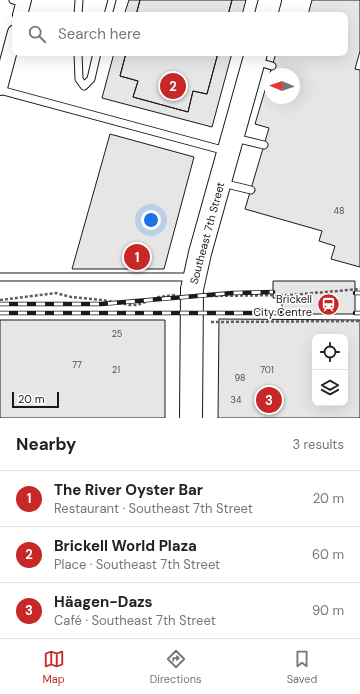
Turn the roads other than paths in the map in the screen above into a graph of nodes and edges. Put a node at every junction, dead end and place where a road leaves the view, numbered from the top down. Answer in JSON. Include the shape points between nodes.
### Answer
{"nodes":[{"id":1,"x":79,"y":0,"type":"edge"},
{"id":2,"x":112,"y":0,"type":"edge"},
{"id":3,"x":270,"y":0,"type":"edge"},
{"id":4,"x":78,"y":12,"type":"edge"},
{"id":5,"x":109,"y":12,"type":"edge"},
{"id":6,"x":267,"y":12,"type":"edge"},
{"id":7,"x":12,"y":43,"type":"edge"},
{"id":8,"x":78,"y":56,"type":"edge"},
{"id":9,"x":97,"y":56,"type":"edge"},
{"id":10,"x":260,"y":60,"type":"edge"},
{"id":11,"x":0,"y":89,"type":"edge"},
{"id":12,"x":230,"y":145,"type":"junction"},
{"id":13,"x":264,"y":145,"type":"dead end"},
{"id":14,"x":220,"y":182,"type":"junction"},
{"id":15,"x":250,"y":190,"type":"dead end"},
{"id":16,"x":194,"y":276,"type":"junction"},
{"id":17,"x":0,"y":277,"type":"edge"},
{"id":18,"x":191,"y":418,"type":"edge"}],
"edges":[{"from":1,"to":4,"type":"lane"},
{"from":2,"to":5,"type":"lane"},
{"from":3,"to":6,"type":"main road"},
{"from":7,"to":11,"type":"street"},
{"from":8,"to":9,"type":"lane","via":[[79,79],[84,86],[91,79]]},
{"from":10,"to":12,"type":"main road","name":"Southeast 7th Street"},
{"from":11,"to":12,"type":"lane"},
{"from":12,"to":13,"type":"lane"},
{"from":12,"to":14,"type":"main road","name":"Southeast 7th Street"},
{"from":14,"to":15,"type":"lane"},
{"from":14,"to":16,"type":"main road","name":"Southeast 7th Street"},
{"from":16,"to":17,"type":"lane"},
{"from":16,"to":18,"type":"main road","name":"Southeast 7th Street"}]}
